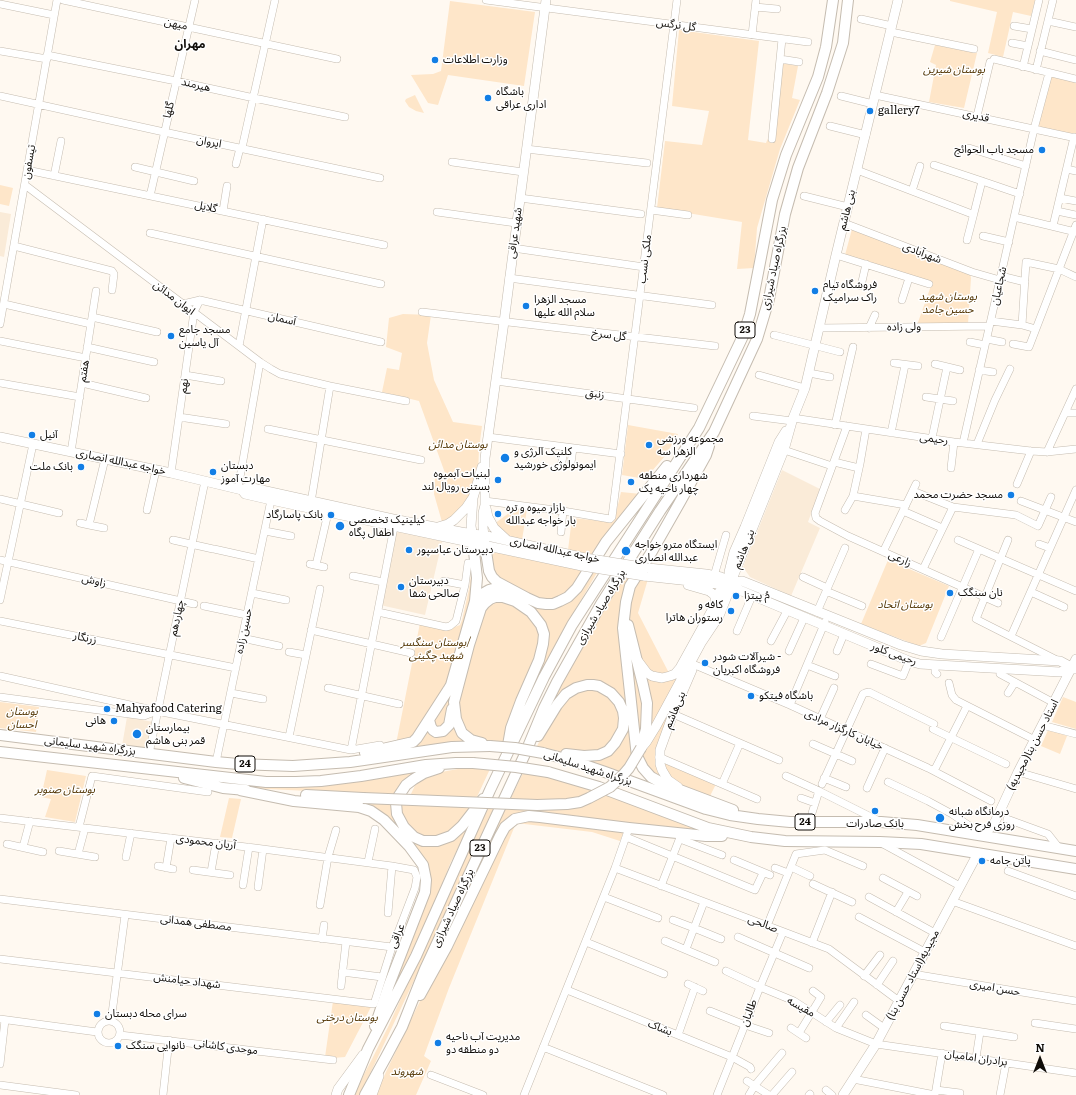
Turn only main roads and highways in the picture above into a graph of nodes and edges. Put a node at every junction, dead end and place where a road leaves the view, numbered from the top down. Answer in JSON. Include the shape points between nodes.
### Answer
{"nodes":[{"id":1,"x":833,"y":0,"type":"edge"},
{"id":2,"x":848,"y":0,"type":"edge"},
{"id":3,"x":898,"y":0,"type":"edge"},
{"id":4,"x":546,"y":4,"type":"edge"},
{"id":5,"x":793,"y":419,"type":"junction"},
{"id":6,"x":699,"y":428,"type":"junction"},
{"id":7,"x":714,"y":432,"type":"junction"},
{"id":8,"x":0,"y":437,"type":"edge"},
{"id":9,"x":485,"y":458,"type":"junction"},
{"id":10,"x":240,"y":489,"type":"junction"},
{"id":11,"x":473,"y":498,"type":"junction"},
{"id":12,"x":485,"y":503,"type":"junction"},
{"id":13,"x":435,"y":528,"type":"junction"},
{"id":14,"x":473,"y":539,"type":"junction"},
{"id":15,"x":484,"y":540,"type":"junction"},
{"id":16,"x":508,"y":541,"type":"junction"},
{"id":17,"x":584,"y":562,"type":"junction"},
{"id":18,"x":646,"y":572,"type":"junction"},
{"id":19,"x":664,"y":578,"type":"junction"},
{"id":20,"x":731,"y":582,"type":"junction"},
{"id":21,"x":511,"y":590,"type":"junction"},
{"id":22,"x":475,"y":601,"type":"junction"},
{"id":23,"x":716,"y":603,"type":"junction"},
{"id":24,"x":625,"y":611,"type":"junction"},
{"id":25,"x":719,"y":616,"type":"junction"},
{"id":26,"x":934,"y":653,"type":"junction"},
{"id":27,"x":1076,"y":659,"type":"edge"},
{"id":28,"x":638,"y":661,"type":"junction"},
{"id":29,"x":1074,"y":668,"type":"edge"},
{"id":30,"x":936,"y":670,"type":"junction"},
{"id":31,"x":454,"y":702,"type":"junction"},
{"id":32,"x":430,"y":720,"type":"junction"},
{"id":33,"x":0,"y":735,"type":"edge"},
{"id":34,"x":490,"y":746,"type":"junction"},
{"id":35,"x":641,"y":748,"type":"junction"},
{"id":36,"x":0,"y":752,"type":"edge"},
{"id":37,"x":543,"y":753,"type":"junction"},
{"id":38,"x":525,"y":754,"type":"junction"},
{"id":39,"x":504,"y":760,"type":"junction"},
{"id":40,"x":456,"y":763,"type":"junction"},
{"id":41,"x":324,"y":764,"type":"junction"},
{"id":42,"x":147,"y":769,"type":"junction"},
{"id":43,"x":240,"y":790,"type":"junction"},
{"id":44,"x":490,"y":790,"type":"junction"},
{"id":45,"x":692,"y":795,"type":"junction"},
{"id":46,"x":758,"y":819,"type":"junction"},
{"id":47,"x":917,"y":825,"type":"junction"},
{"id":48,"x":751,"y":837,"type":"junction"},
{"id":49,"x":1076,"y":851,"type":"edge"},
{"id":50,"x":978,"y":853,"type":"junction"},
{"id":51,"x":1076,"y":869,"type":"edge"},
{"id":52,"x":402,"y":1026,"type":"junction"},
{"id":53,"x":368,"y":1049,"type":"junction"},
{"id":54,"x":386,"y":1058,"type":"junction"},
{"id":55,"x":336,"y":1093,"type":"edge"},
{"id":56,"x":349,"y":1095,"type":"edge"},
{"id":57,"x":365,"y":1095,"type":"edge"},
{"id":58,"x":372,"y":1095,"type":"edge"},
{"id":59,"x":843,"y":1095,"type":"edge"}],
"edges":[{"from":1,"to":6,"type":"highway","name":"بزرگراه صیاد شیرازی","number":"23","via":[[826,47],[818,77],[786,155],[772,200],[750,314],[743,336]]},
{"from":2,"to":7,"type":"highway","name":"بزرگراه صیاد شیرازی","number":"23","via":[[843,44],[796,175],[785,214],[769,299],[757,339]]},
{"from":3,"to":5,"type":"main road","name":"بنی هاشم","via":[[809,373]]},
{"from":4,"to":9,"type":"main road","name":"شهید عراقی"},
{"from":5,"to":20,"type":"main road","name":"بنی هاشم","via":[[784,450]]},
{"from":5,"to":20,"type":"main road","name":"بنی هاشم","via":[[779,442],[734,552],[729,572]]},
{"from":6,"to":21,"type":"highway","via":[[606,542],[574,592],[560,601],[546,604],[538,603]]},
{"from":6,"to":39,"type":"highway","name":"بزرگراه صیاد شیرازی","number":"23","via":[[572,625]]},
{"from":7,"to":24,"type":"highway","via":[[696,474],[630,586]]},
{"from":7,"to":38,"type":"highway","name":"بزرگراه صیاد شیرازی","number":"23","via":[[601,604],[544,708]]},
{"from":8,"to":10,"type":"main road","name":"خواجه عبدالله انصاری"},
{"from":9,"to":11,"type":"main road","name":"شهید عراقی"},
{"from":9,"to":12,"type":"main road","name":"شهید عراقی"},
{"from":10,"to":13,"type":"main road","name":"خواجه عبدالله انصاری","via":[[248,487]]},
{"from":10,"to":14,"type":"main road","name":"خواجه عبدالله انصاری","via":[[245,494],[328,513],[394,527]]},
{"from":11,"to":13,"type":"main road","via":[[454,520]]},
{"from":11,"to":14,"type":"main road","name":"شهید عراقی"},
{"from":12,"to":15,"type":"main road","name":"شهید عراقی"},
{"from":12,"to":16,"type":"main road","via":[[488,518],[494,528]]},
{"from":13,"to":14,"type":"main road","name":"خواجه عبدالله انصاری"},
{"from":14,"to":15,"type":"main road","name":"خواجه عبدالله انصاری"},
{"from":14,"to":22,"type":"highway","via":[[478,578]]},
{"from":15,"to":16,"type":"main road","name":"خواجه عبدالله انصاری"},
{"from":15,"to":17,"type":"main road","name":"خواجه عبدالله انصاری"},
{"from":15,"to":21,"type":"highway","via":[[492,577]]},
{"from":16,"to":17,"type":"main road","name":"خواجه عبدالله انصاری"},
{"from":17,"to":18,"type":"main road","name":"خواجه عبدالله انصاری","bridge":true},
{"from":18,"to":19,"type":"main road","name":"خواجه عبدالله انصاری"},
{"from":18,"to":20,"type":"main road","name":"خواجه عبدالله انصاری","via":[[714,576]]},
{"from":19,"to":20,"type":"main road","name":"خواجه عبدالله انصاری","via":[[718,584]]},
{"from":19,"to":23,"type":"main road","via":[[709,591],[715,596]]},
{"from":20,"to":23,"type":"main road","via":[[720,590]]},
{"from":20,"to":25,"type":"main road"},
{"from":20,"to":26,"type":"main road","via":[[742,580],[901,645]]},
{"from":20,"to":30,"type":"main road","name":"رحیمی کلور","via":[[737,589],[752,596]]},
{"from":21,"to":22,"type":"highway","via":[[489,590]]},
{"from":22,"to":32,"type":"highway","via":[[451,685]]},
{"from":23,"to":28,"type":"main road","via":[[675,674],[662,678],[652,676]]},
{"from":24,"to":28,"type":"highway"},
{"from":24,"to":45,"type":"highway","via":[[623,628],[637,756],[651,777]]},
{"from":25,"to":35,"type":"main road"},
{"from":25,"to":45,"type":"main road","name":"بنی‌هاشم","via":[[673,714],[659,757],[665,777]]},
{"from":26,"to":29,"type":"main road","via":[[1060,662]]},
{"from":26,"to":30,"type":"main road"},
{"from":27,"to":29,"type":"main road","name":"استاد حسن بنا(مجیدیه)"},
{"from":28,"to":35,"type":"highway","via":[[647,703],[646,729]]},
{"from":29,"to":30,"type":"main road","name":"رحیمی کلور","via":[[1060,672]]},
{"from":29,"to":47,"type":"main road","name":"استاد حسن بنا(مجیدیه)","via":[[1042,725],[994,824],[988,830],[977,831]]},
{"from":31,"to":32,"type":"highway","via":[[446,730],[436,732],[431,727]]},
{"from":31,"to":34,"type":"highway","via":[[456,719],[462,733],[471,740]]},
{"from":31,"to":39,"type":"highway","via":[[479,614],[485,603],[495,597],[503,597],[525,607],[542,625],[543,644],[512,728]]},
{"from":32,"to":41,"type":"highway","via":[[413,742]]},
{"from":33,"to":41,"type":"highway","name":"بزرگراه شهید سلیمانی","number":"24","via":[[238,764]]},
{"from":34,"to":37,"type":"highway","name":"بزرگراه شهید سلیمانی","number":"24","bridge":true},
{"from":34,"to":41,"type":"highway","name":"بزرگراه شهید سلیمانی","number":"24","via":[[452,747]]},
{"from":35,"to":43,"type":"highway","bridge":true,"via":[[629,768],[616,782],[590,798],[559,805],[296,795]]},
{"from":36,"to":42,"type":"highway","name":"بزرگراه شهید سلیمانی","number":"24"},
{"from":37,"to":38,"type":"highway","via":[[589,756],[608,751],[619,739],[623,729],[623,711],[619,702],[611,693],[599,686],[587,685],[576,688],[566,694],[557,705]]},
{"from":37,"to":46,"type":"highway","name":"بزرگراه شهید سلیمانی","number":"24","via":[[605,772],[706,809]]},
{"from":38,"to":52,"type":"highway","name":"بزرگراه صیاد شیرازی","number":"23","via":[[424,969]]},
{"from":39,"to":44,"type":"highway","name":"بزرگراه صیاد شیرازی","number":"23"},
{"from":40,"to":42,"type":"highway","name":"بزرگراه شهید سلیمانی","number":"24","via":[[296,782],[266,782]]},
{"from":40,"to":44,"type":"highway","via":[[424,773],[406,785],[398,797],[398,814],[404,827],[414,837],[423,841],[438,841],[451,836]]},
{"from":40,"to":48,"type":"highway","name":"بزرگراه شهید سلیمانی","number":"24","bridge":true,"via":[[548,772],[599,787],[708,828]]},
{"from":42,"to":43,"type":"highway"},
{"from":43,"to":53,"type":"highway","via":[[294,801],[360,807],[371,811],[410,846],[423,865],[426,874],[425,892],[382,1003]]},
{"from":44,"to":53,"type":"highway","name":"بزرگراه صیاد شیرازی","number":"23","via":[[416,956]]},
{"from":45,"to":46,"type":"highway"},
{"from":46,"to":47,"type":"highway","name":"بزرگراه شهید سلیمانی","number":"24","via":[[809,823],[881,822]]},
{"from":47,"to":49,"type":"highway","name":"بزرگراه شهید سلیمانی","number":"24"},
{"from":48,"to":50,"type":"highway","number":"24","via":[[785,841],[922,844]]},
{"from":48,"to":52,"type":"highway","via":[[627,832],[534,816],[510,822],[500,836],[447,946]]},
{"from":50,"to":51,"type":"highway","number":"24"},
{"from":50,"to":59,"type":"main road","name":"مجیدیه(استاد حسن بنا)","via":[[876,1044]]},
{"from":52,"to":54,"type":"highway","name":"بزرگراه صیاد شیرازی","number":"23"},
{"from":53,"to":55,"type":"main road"},
{"from":53,"to":56,"type":"highway","name":"بزرگراه صیاد شیرازی","number":"23"},
{"from":54,"to":57,"type":"highway","name":"بزرگراه صیاد شیرازی","number":"23"},
{"from":54,"to":58,"type":"main road"}]}
